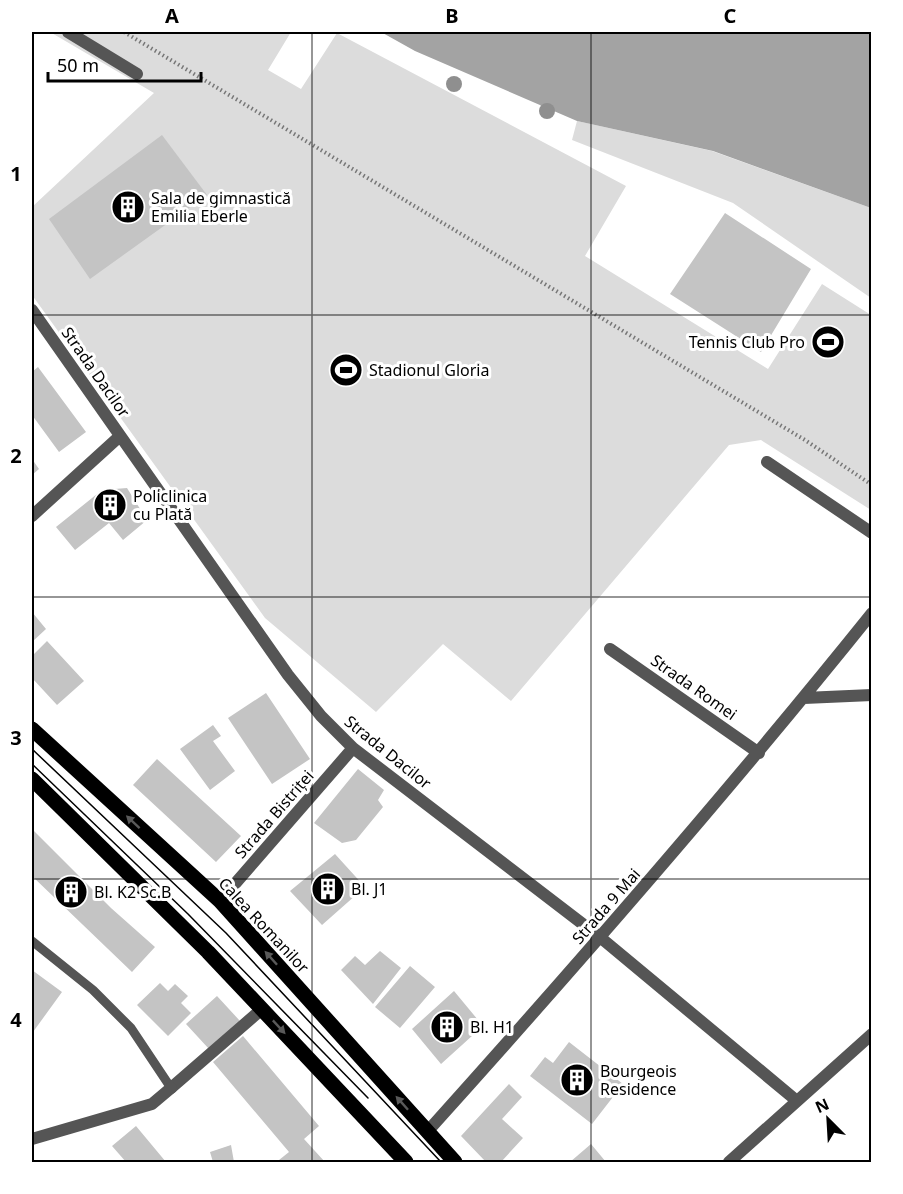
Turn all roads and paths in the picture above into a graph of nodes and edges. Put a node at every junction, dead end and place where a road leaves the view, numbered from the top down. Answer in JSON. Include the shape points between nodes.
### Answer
{"nodes":[{"id":1,"x":68,"y":32,"type":"edge"},
{"id":2,"x":124,"y":32,"type":"edge"},
{"id":3,"x":136,"y":74,"type":"dead end"},
{"id":4,"x":32,"y":310,"type":"edge"},
{"id":5,"x":120,"y":436,"type":"junction"},
{"id":6,"x":767,"y":462,"type":"dead end"},
{"id":7,"x":872,"y":485,"type":"edge"},
{"id":8,"x":32,"y":516,"type":"edge"},
{"id":9,"x":872,"y":533,"type":"edge"},
{"id":10,"x":872,"y":613,"type":"edge"},
{"id":11,"x":610,"y":649,"type":"dead end"},
{"id":12,"x":872,"y":695,"type":"edge"},
{"id":13,"x":804,"y":698,"type":"junction"},
{"id":14,"x":32,"y":729,"type":"edge"},
{"id":15,"x":353,"y":747,"type":"junction"},
{"id":16,"x":759,"y":753,"type":"junction"},
{"id":17,"x":32,"y":779,"type":"edge"},
{"id":18,"x":220,"y":901,"type":"junction"},
{"id":19,"x":601,"y":938,"type":"junction"},
{"id":20,"x":32,"y":941,"type":"edge"},
{"id":21,"x":262,"y":1009,"type":"junction"},
{"id":22,"x":872,"y":1034,"type":"edge"},
{"id":23,"x":171,"y":1088,"type":"junction"},
{"id":24,"x":797,"y":1101,"type":"junction"},
{"id":25,"x":427,"y":1132,"type":"junction"},
{"id":26,"x":32,"y":1139,"type":"edge"},
{"id":27,"x":406,"y":1162,"type":"edge"},
{"id":28,"x":455,"y":1162,"type":"edge"},
{"id":29,"x":729,"y":1162,"type":"edge"}],
"edges":[{"from":1,"to":3,"type":"street"},
{"from":2,"to":7,"type":"path","via":[[805,440]]},
{"from":4,"to":5,"type":"street","name":"Strada Dacilor"},
{"from":5,"to":8,"type":"street"},
{"from":5,"to":15,"type":"street","name":"Strada Dacilor","via":[[288,675]]},
{"from":6,"to":9,"type":"street"},
{"from":10,"to":13,"type":"street","name":"Strada 9 Mai"},
{"from":11,"to":16,"type":"street","name":"Strada Romei"},
{"from":12,"to":13,"type":"street"},
{"from":13,"to":16,"type":"street","name":"Strada 9 Mai"},
{"from":18,"to":14,"type":"main road","name":"Calea Romanilor","one_way":true},
{"from":15,"to":18,"type":"street","name":"Strada Bistriței"},
{"from":15,"to":19,"type":"street","name":"Strada Dacilor"},
{"from":16,"to":19,"type":"street","name":"Strada 9 Mai"},
{"from":17,"to":21,"type":"main road"},
{"from":25,"to":18,"type":"main road","name":"Calea Romanilor","one_way":true},
{"from":19,"to":24,"type":"street","name":"Strada Dacilor"},
{"from":19,"to":25,"type":"street","name":"Strada 9 Mai"},
{"from":20,"to":23,"type":"lane","via":[[93,990],[131,1028]]},
{"from":21,"to":23,"type":"street"},
{"from":21,"to":27,"type":"main road","one_way":true},
{"from":22,"to":24,"type":"street"},
{"from":23,"to":26,"type":"street","via":[[152,1104]]},
{"from":24,"to":29,"type":"street"},
{"from":25,"to":28,"type":"main road","name":"Calea Romanilor"}]}
